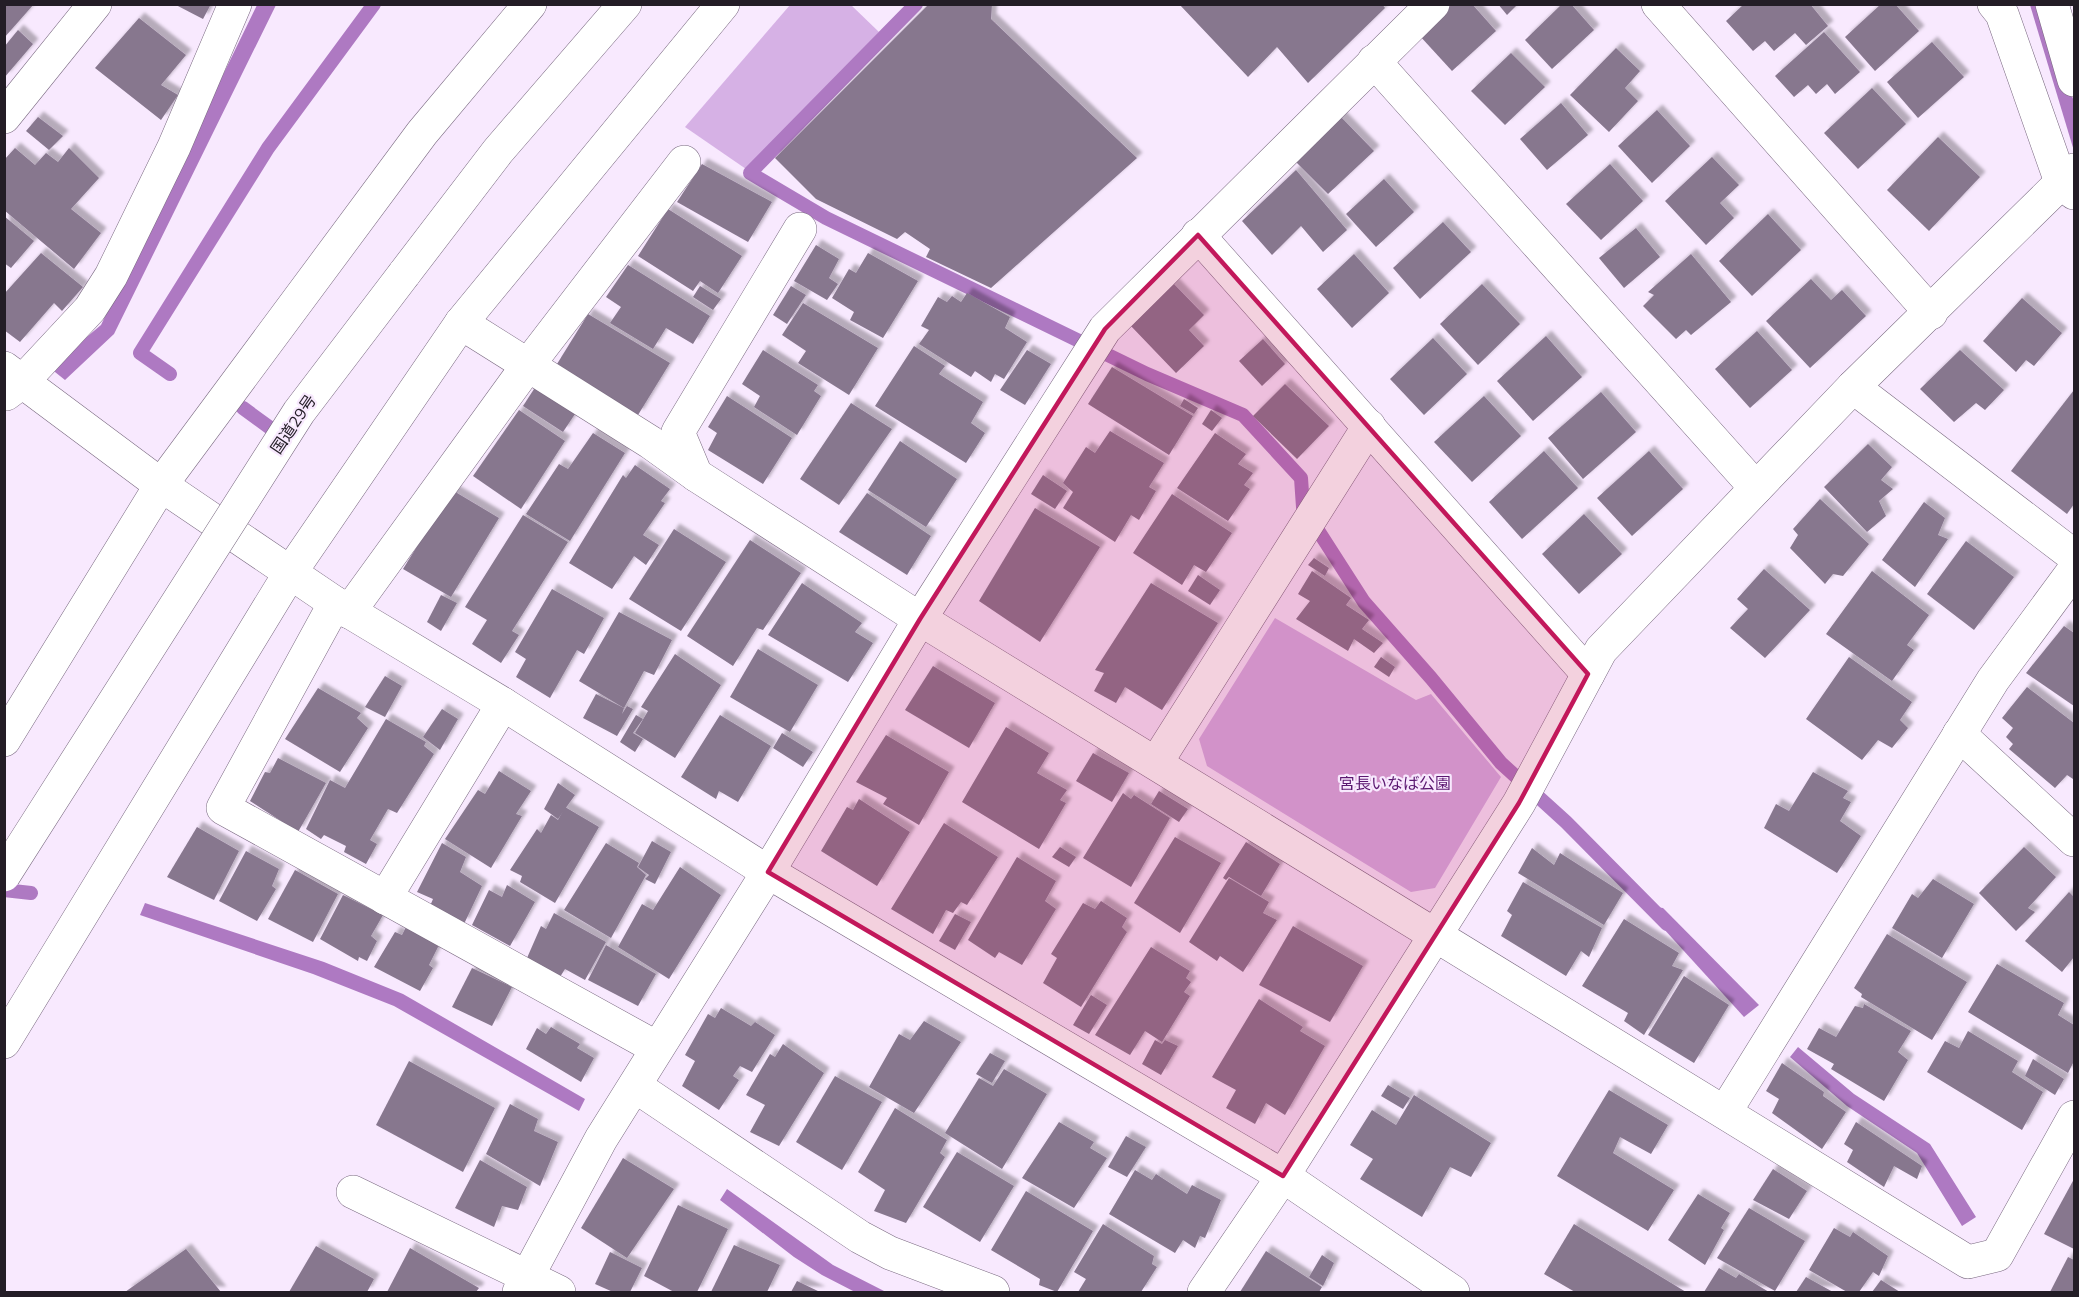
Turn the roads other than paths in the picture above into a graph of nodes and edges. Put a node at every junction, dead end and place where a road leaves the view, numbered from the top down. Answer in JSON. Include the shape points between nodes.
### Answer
{"nodes":[{"id":1,"x":95,"y":4,"type":"edge"},
{"id":2,"x":236,"y":4,"type":"edge"},
{"id":3,"x":530,"y":4,"type":"edge"},
{"id":4,"x":625,"y":4,"type":"edge"},
{"id":5,"x":723,"y":4,"type":"edge"},
{"id":6,"x":1433,"y":4,"type":"edge"},
{"id":7,"x":1658,"y":4,"type":"edge"},
{"id":8,"x":1994,"y":4,"type":"edge"},
{"id":9,"x":2052,"y":4,"type":"edge"},
{"id":10,"x":1374,"y":61,"type":"junction"},
{"id":11,"x":2074,"y":80,"type":"edge"},
{"id":12,"x":4,"y":117,"type":"edge"},
{"id":13,"x":684,"y":162,"type":"dead end"},
{"id":14,"x":2070,"y":182,"type":"edge"},
{"id":15,"x":800,"y":229,"type":"dead end"},
{"id":16,"x":1198,"y":235,"type":"junction"},
{"id":17,"x":1931,"y":312,"type":"junction"},
{"id":18,"x":461,"y":323,"type":"junction"},
{"id":19,"x":528,"y":365,"type":"junction"},
{"id":20,"x":10,"y":382,"type":"edge"},
{"id":21,"x":1853,"y":387,"type":"junction"},
{"id":22,"x":1369,"y":426,"type":"junction"},
{"id":23,"x":696,"y":475,"type":"junction"},
{"id":24,"x":161,"y":485,"type":"junction"},
{"id":25,"x":1756,"y":488,"type":"junction"},
{"id":26,"x":2074,"y":555,"type":"edge"},
{"id":27,"x":2074,"y":570,"type":"edge"},
{"id":28,"x":290,"y":573,"type":"junction"},
{"id":29,"x":342,"y":608,"type":"junction"},
{"id":30,"x":920,"y":620,"type":"junction"},
{"id":31,"x":1588,"y":674,"type":"junction"},
{"id":32,"x":503,"y":704,"type":"junction"},
{"id":33,"x":1959,"y":734,"type":"junction"},
{"id":34,"x":4,"y":740,"type":"edge"},
{"id":35,"x":1156,"y":763,"type":"junction"},
{"id":36,"x":2074,"y":840,"type":"edge"},
{"id":37,"x":768,"y":872,"type":"junction"},
{"id":38,"x":4,"y":875,"type":"edge"},
{"id":39,"x":385,"y":898,"type":"junction"},
{"id":40,"x":1436,"y":935,"type":"junction"},
{"id":41,"x":4,"y":1042,"type":"edge"},
{"id":42,"x":657,"y":1048,"type":"junction"},
{"id":43,"x":635,"y":1086,"type":"junction"},
{"id":44,"x":1725,"y":1112,"type":"junction"},
{"id":45,"x":2074,"y":1120,"type":"edge"},
{"id":46,"x":1283,"y":1176,"type":"junction"},
{"id":47,"x":353,"y":1192,"type":"dead end"},
{"id":48,"x":523,"y":1285,"type":"edge"},
{"id":49,"x":559,"y":1293,"type":"edge"},
{"id":50,"x":993,"y":1293,"type":"edge"},
{"id":51,"x":1204,"y":1293,"type":"edge"},
{"id":52,"x":1453,"y":1293,"type":"edge"}],
"edges":[{"from":1,"to":12,"type":"main road"},
{"from":2,"to":20,"type":"main road","via":[[174,147],[111,276],[90,309]]},
{"from":3,"to":24,"type":"main road","via":[[422,133]]},
{"from":4,"to":38,"type":"main road","name":"国道29号","bridge":true,"via":[[498,151],[299,412]]},
{"from":5,"to":18,"type":"main road"},
{"from":6,"to":10,"type":"main road"},
{"from":7,"to":17,"type":"main road"},
{"from":8,"to":14,"type":"main road","via":[[2002,14]]},
{"from":9,"to":11,"type":"main road"},
{"from":10,"to":16,"type":"main road"},
{"from":10,"to":25,"type":"main road"},
{"from":13,"to":19,"type":"main road"},
{"from":14,"to":17,"type":"main road"},
{"from":15,"to":23,"type":"main road","via":[[678,432]]},
{"from":16,"to":22,"type":"main road"},
{"from":16,"to":30,"type":"main road","via":[[1105,329]]},
{"from":17,"to":21,"type":"main road"},
{"from":18,"to":19,"type":"main road"},
{"from":18,"to":28,"type":"main road"},
{"from":19,"to":23,"type":"main road"},
{"from":19,"to":29,"type":"main road"},
{"from":20,"to":24,"type":"main road"},
{"from":21,"to":25,"type":"main road"},
{"from":21,"to":26,"type":"main road"},
{"from":22,"to":31,"type":"main road"},
{"from":22,"to":35,"type":"main road"},
{"from":23,"to":30,"type":"main road"},
{"from":24,"to":28,"type":"main road"},
{"from":24,"to":34,"type":"main road"},
{"from":25,"to":31,"type":"main road","via":[[1601,650]]},
{"from":27,"to":33,"type":"main road","via":[[1993,680]]},
{"from":28,"to":29,"type":"main road"},
{"from":28,"to":41,"type":"main road"},
{"from":29,"to":32,"type":"main road"},
{"from":29,"to":39,"type":"main road","via":[[224,808]]},
{"from":30,"to":35,"type":"main road"},
{"from":30,"to":37,"type":"main road"},
{"from":31,"to":40,"type":"main road","via":[[1519,803]]},
{"from":32,"to":37,"type":"main road"},
{"from":32,"to":39,"type":"main road"},
{"from":33,"to":36,"type":"main road"},
{"from":33,"to":44,"type":"main road"},
{"from":35,"to":40,"type":"main road"},
{"from":37,"to":42,"type":"main road"},
{"from":37,"to":46,"type":"main road"},
{"from":39,"to":42,"type":"main road"},
{"from":40,"to":44,"type":"main road"},
{"from":40,"to":46,"type":"main road"},
{"from":42,"to":43,"type":"main road"},
{"from":43,"to":48,"type":"main road","via":[[601,1138]]},
{"from":43,"to":50,"type":"main road","via":[[860,1237],[890,1253]]},
{"from":44,"to":45,"type":"main road","via":[[1968,1262],[1997,1255]]},
{"from":46,"to":51,"type":"main road"},
{"from":46,"to":52,"type":"main road"},
{"from":47,"to":48,"type":"main road"},
{"from":48,"to":49,"type":"main road"}]}
